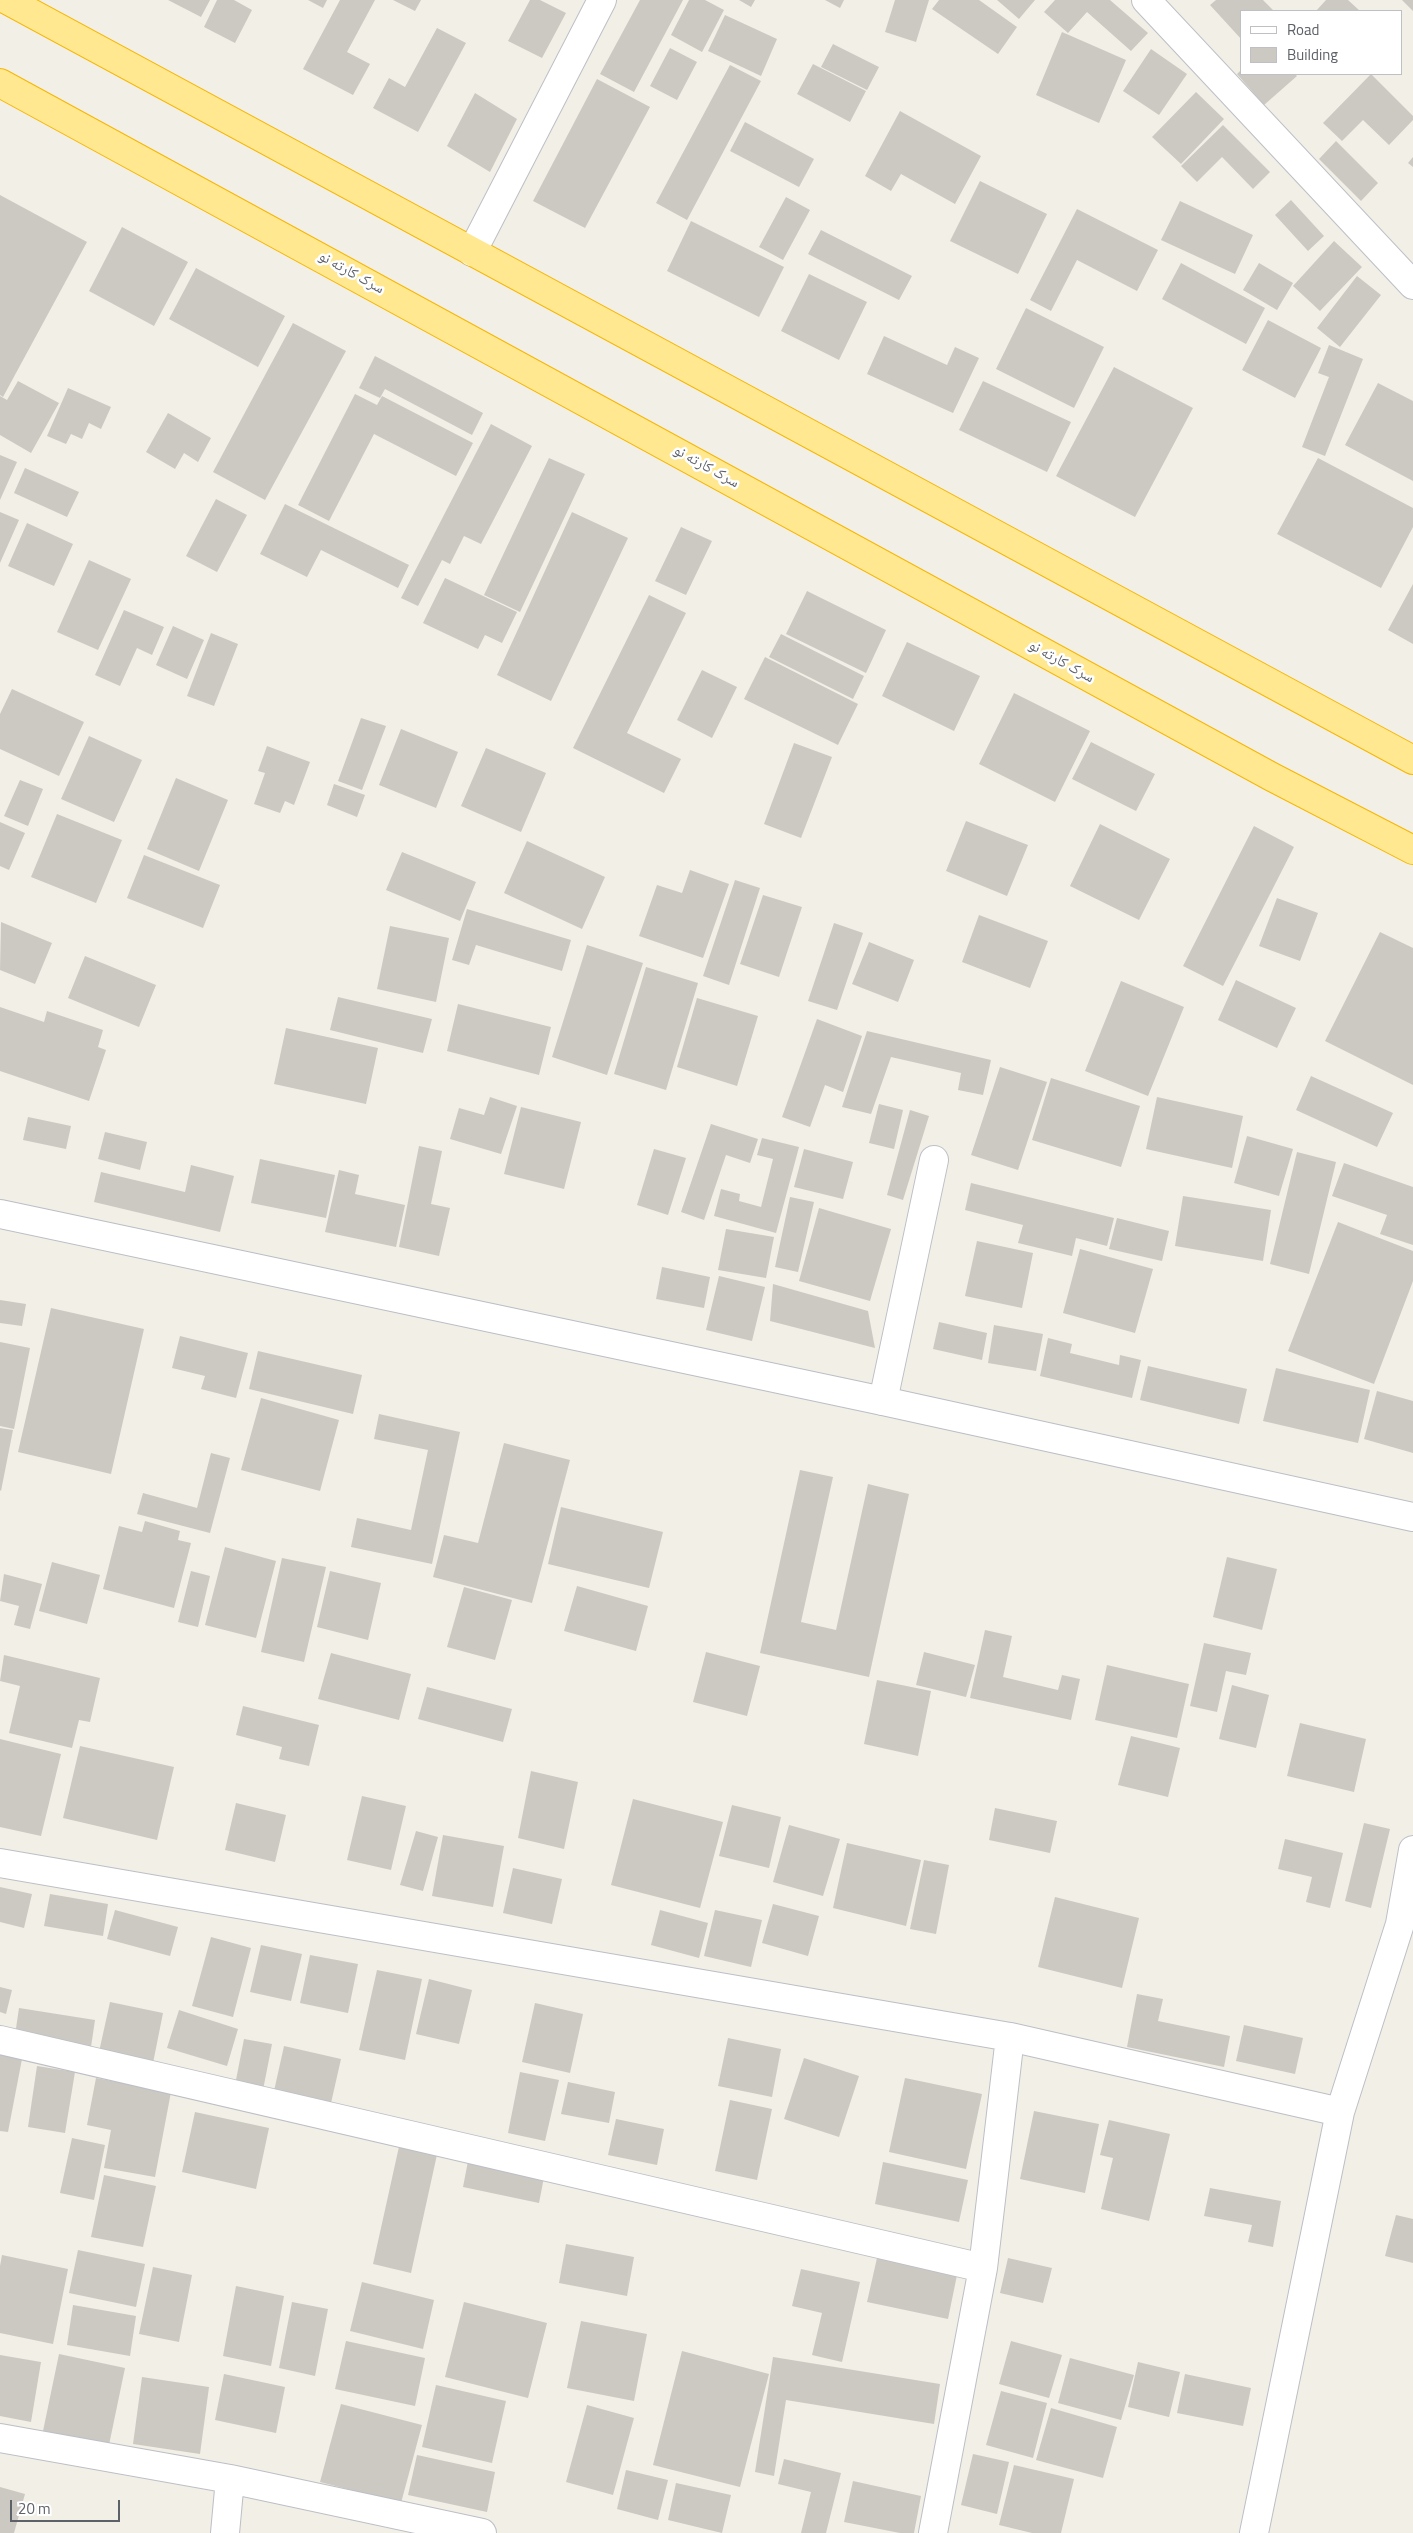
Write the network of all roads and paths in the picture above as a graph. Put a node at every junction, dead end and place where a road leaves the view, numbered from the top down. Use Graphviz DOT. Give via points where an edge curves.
graph roads {
  1 [pos="7,0"];
  2 [pos="602,0"];
  3 [pos="1146,0"];
  4 [pos="0,83"];
  5 [pos="472,252"];
  6 [pos="1413,285"];
  7 [pos="1413,760"];
  8 [pos="1413,850"];
  9 [pos="934,1160"];
  10 [pos="0,1214"];
  11 [pos="883,1401"];
  12 [pos="1413,1517"];
  13 [pos="1413,1850"];
  14 [pos="0,1863"];
  15 [pos="1010,2036"];
  16 [pos="0,2040"];
  17 [pos="1340,2112"];
  18 [pos="983,2268"];
  19 [pos="0,2438"];
  20 [pos="230,2479"];
  21 [pos="224,2533"];
  22 [pos="482,2533"];
  23 [pos="933,2533"];
  24 [pos="1254,2533"];
  1 -- 5 [label="highway"];
  2 -- 5 [label="street"];
  3 -- 6 [label="street"];
  4 -- 8 [label="highway, سرک کارته نو" via="1272,777"];
  5 -- 7 [label="highway"];
  9 -- 11 [label="street"];
  10 -- 11 [label="street"];
  11 -- 12 [label="street"];
  13 -- 17 [label="street" via="1400,1924"];
  14 -- 15 [label="street"];
  15 -- 17 [label="street"];
  15 -- 18 [label="street"];
  16 -- 18 [label="street"];
  17 -- 24 [label="street"];
  18 -- 23 [label="street"];
  19 -- 20 [label="street"];
  20 -- 21 [label="street"];
  20 -- 22 [label="street"];
}
